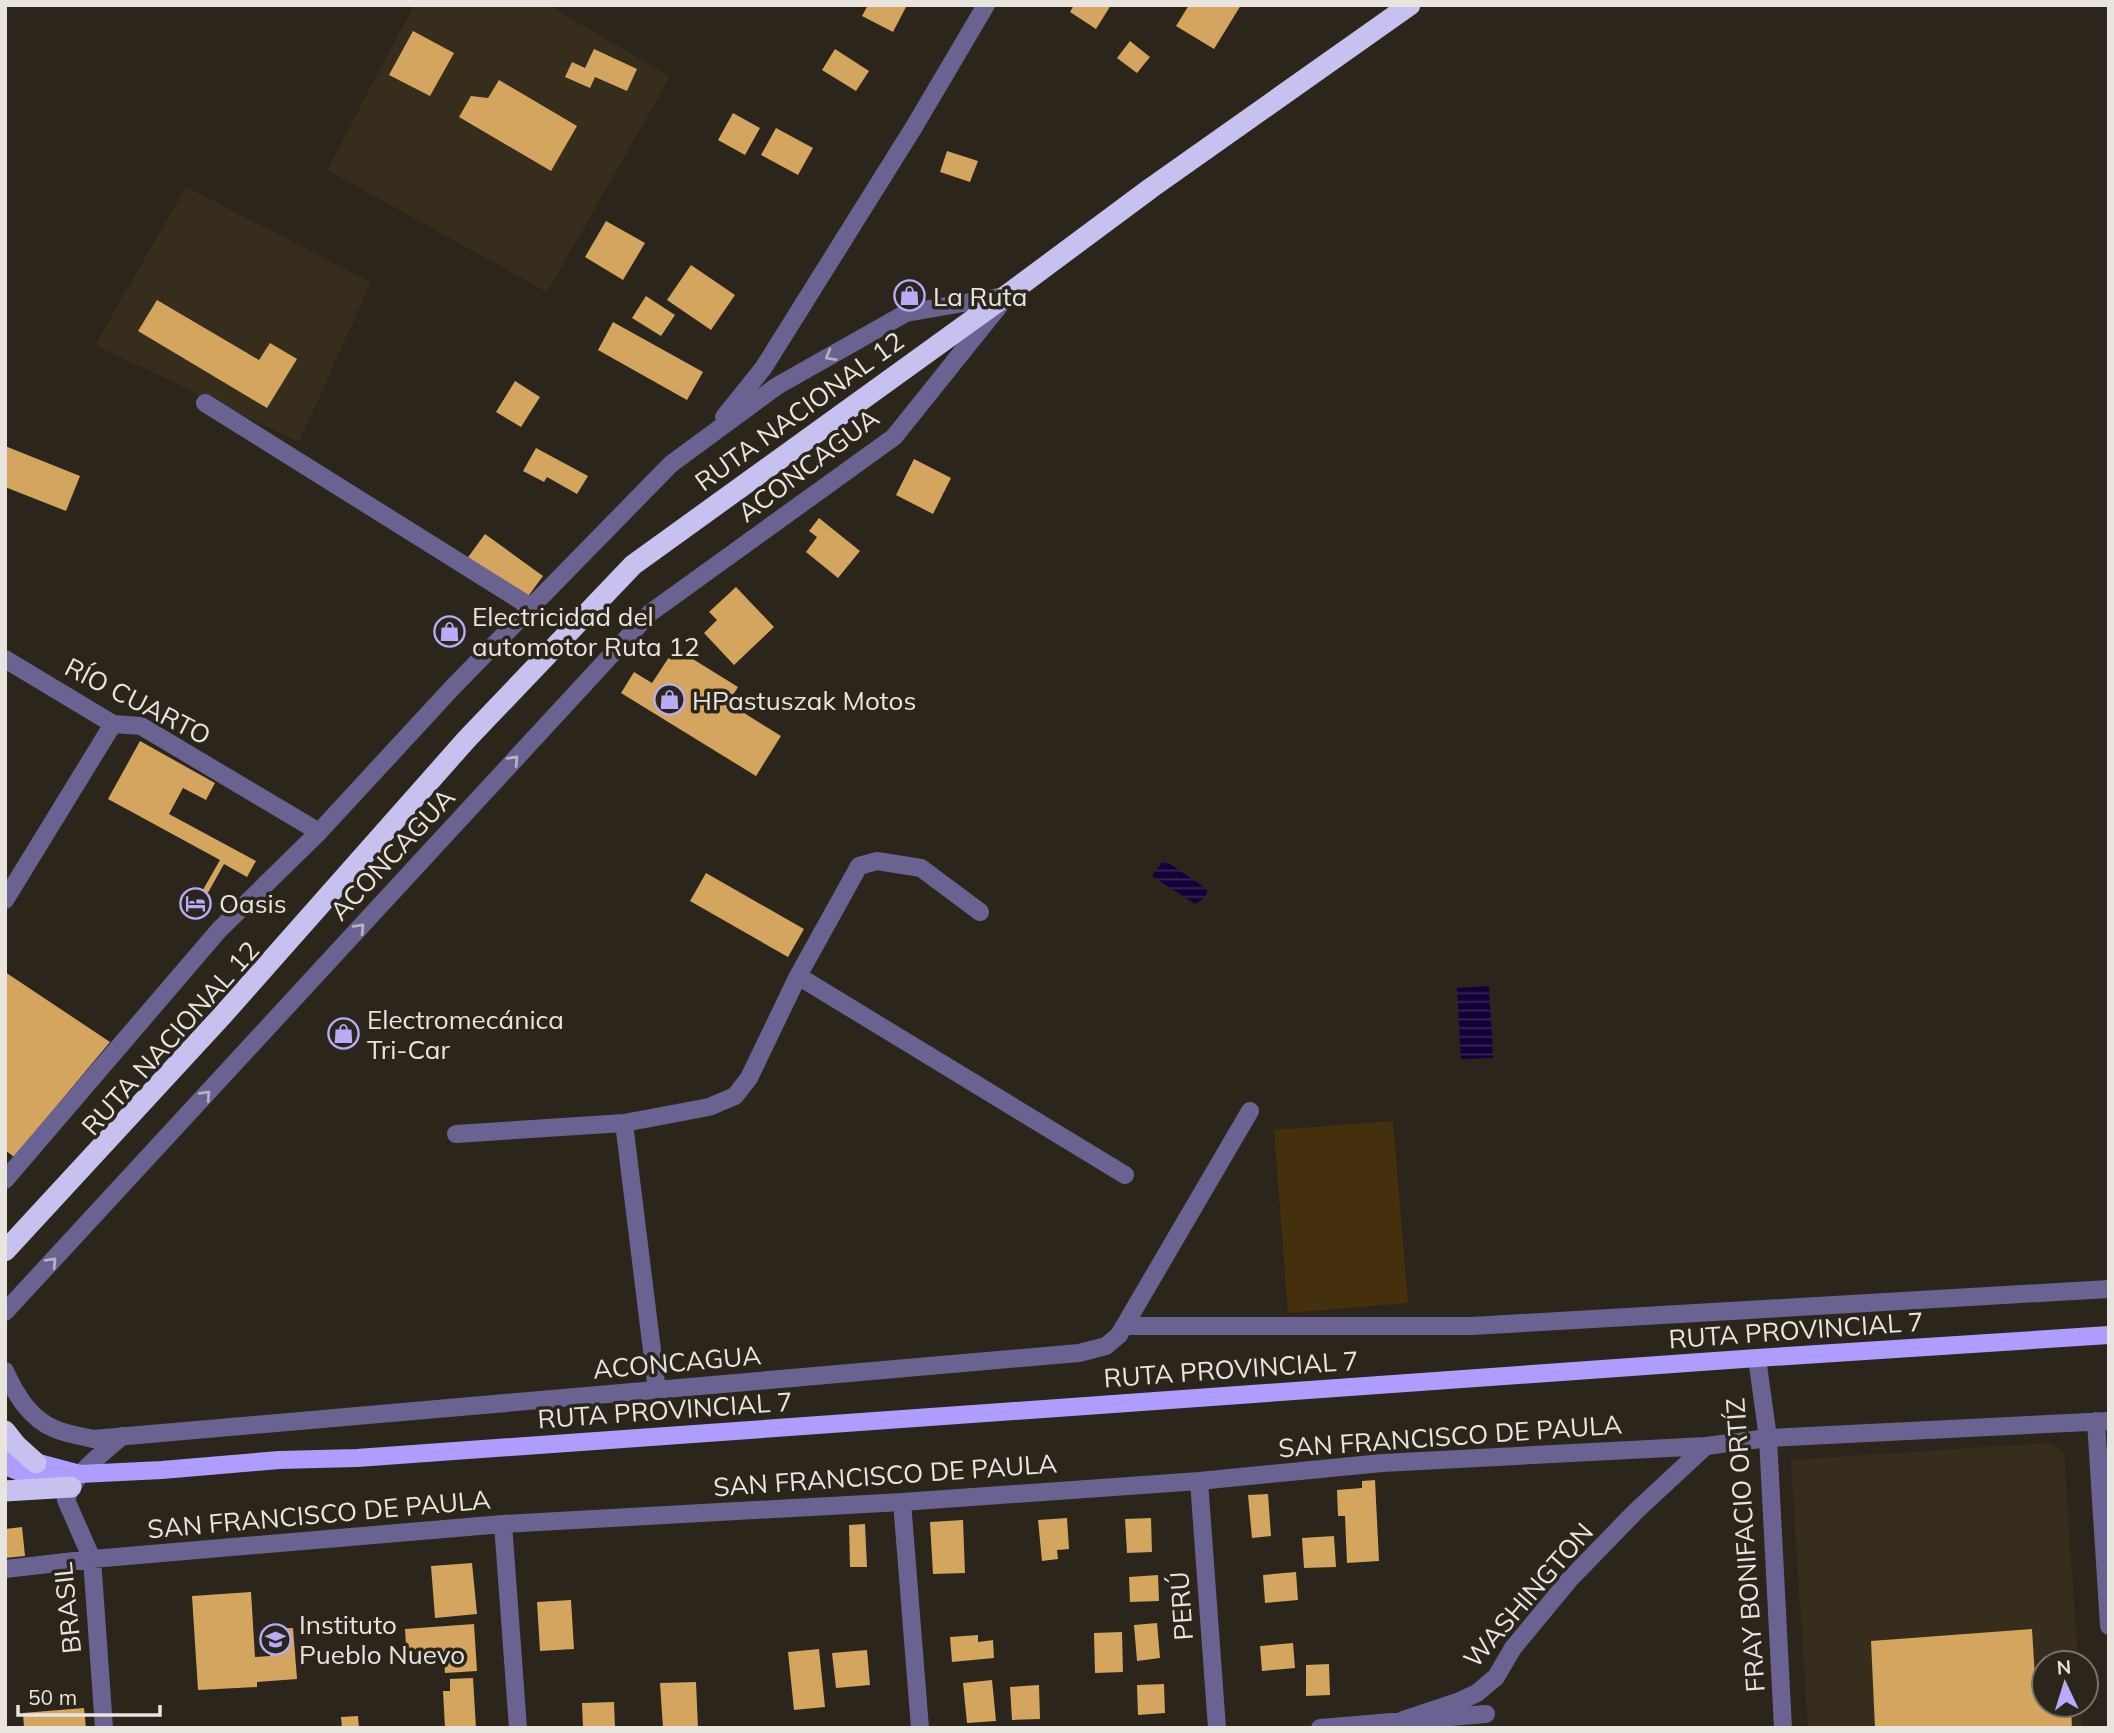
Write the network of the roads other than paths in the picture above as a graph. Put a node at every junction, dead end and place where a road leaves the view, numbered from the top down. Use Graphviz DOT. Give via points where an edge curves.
graph roads {
  1 [pos="986,5"];
  2 [pos="1410,5"];
  3 [pos="1007,295"];
  4 [pos="205,403"];
  5 [pos="711,434"];
  6 [pos="531,607"];
  7 [pos="5,659"];
  8 [pos="113,724"];
  9 [pos="457,752"];
  10 [pos="319,832"];
  11 [pos="5,900"];
  12 [pos="980,912"];
  13 [pos="798,976"];
  14 [pos="1250,1111"];
  15 [pos="624,1123"];
  16 [pos="456,1135"];
  17 [pos="1125,1175"];
  18 [pos="5,1180"];
  19 [pos="5,1251"];
  20 [pos="5,1266"];
  21 [pos="2109,1289"];
  22 [pos="5,1312"];
  23 [pos="1124,1326"];
  24 [pos="2109,1335"];
  25 [pos="1757,1358"];
  26 [pos="5,1371"];
  27 [pos="657,1391"];
  28 [pos="2102,1421"];
  29 [pos="5,1431"];
  30 [pos="122,1437"];
  31 [pos="1768,1438"];
  32 [pos="1706,1446"];
  33 [pos="5,1454"];
  34 [pos="36,1463"];
  35 [pos="5,1466"];
  36 [pos="75,1480"];
  37 [pos="1199,1481"];
  38 [pos="5,1491"];
  39 [pos="902,1502"];
  40 [pos="503,1524"];
  41 [pos="92,1559"];
  42 [pos="5,1569"];
  43 [pos="2109,1626"];
  44 [pos="1496,1677"];
  45 [pos="1403,1720"];
  46 [pos="1487,1721"];
  47 [pos="104,1728"];
  48 [pos="518,1728"];
  49 [pos="920,1728"];
  50 [pos="1217,1728"];
  51 [pos="1320,1728"];
  52 [pos="1783,1728"];
  1 -- 5 [label="street" via="764,367"];
  2 -- 3 [label="highway, RUTA NACIONAL 12"];
  3 -- 5 [label="street, one-way" via="906,313 777,386"];
  3 -- 9 [label="highway, RUTA NACIONAL 12" via="633,565"];
  22 -- 3 [label="street, ACONCAGUA, one-way" via="650,613 894,437"];
  4 -- 6 [label="street"];
  5 -- 6 [label="street" via="671,464"];
  6 -- 10 [label="street"];
  7 -- 8 [label="street, RÍO CUARTO"];
  8 -- 10 [label="street, RÍO CUARTO" via="141,726"];
  8 -- 11 [label="street"];
  9 -- 19 [label="highway, RUTA NACIONAL 12"];
  9 -- 20 [label="highway, RUTA NACIONAL 12" via="444,775"];
  10 -- 18 [label="street" via="219,930"];
  12 -- 13 [label="street" via="921,868 877,861 859,866"];
  13 -- 15 [label="street" via="749,1078 735,1096 709,1107"];
  13 -- 17 [label="street"];
  14 -- 23 [label="street, ACONCAGUA"];
  15 -- 16 [label="street"];
  15 -- 27 [label="street"];
  21 -- 23 [label="street" via="1472,1326"];
  23 -- 27 [label="street, ACONCAGUA" via="1105,1346 1079,1353"];
  24 -- 25 [label="main road, RUTA PROVINCIAL 7"];
  25 -- 31 [label="street, FRAY BONIFACIO ORTÍZ"];
  25 -- 36 [label="main road, RUTA PROVINCIAL 7" via="357,1458 293,1470"];
  26 -- 30 [label="street, ACONCAGUA" via="31,1414 55,1429 93,1439"];
  27 -- 30 [label="street, ACONCAGUA"];
  28 -- 31 [label="street, SAN FRANCISCO DE PAULA"];
  28 -- 43 [label="street"];
  29 -- 34 [label="highway"];
  30 -- 36 [label="street"];
  31 -- 32 [label="street, SAN FRANCISCO DE PAULA"];
  31 -- 52 [label="street, FRAY BONIFACIO ORTÍZ"];
  32 -- 37 [label="street, SAN FRANCISCO DE PAULA" via="1382,1464"];
  32 -- 44 [label="street, WASHINGTON" via="1570,1579 1513,1648"];
  33 -- 34 [label="main road, RUTA PROVINCIAL 7"];
  34 -- 36 [label="main road, RUTA PROVINCIAL 7"];
  35 -- 36 [label="main road, RUTA PROVINCIAL 7" via="27,1475"];
  36 -- 38 [label="highway"];
  36 -- 41 [label="street, BRASIL" via="66,1500"];
  37 -- 39 [label="street, SAN FRANCISCO DE PAULA"];
  37 -- 50 [label="street, PERÚ"];
  39 -- 40 [label="street, SAN FRANCISCO DE PAULA"];
  39 -- 49 [label="street"];
  40 -- 41 [label="street, SAN FRANCISCO DE PAULA"];
  40 -- 48 [label="street"];
  41 -- 42 [label="street, SAN FRANCISCO DE PAULA"];
  41 -- 47 [label="street, BRASIL"];
  44 -- 45 [label="street, WASHINGTON" via="1477,1693"];
  44 -- 46 [label="street"];
  45 -- 46 [label="street"];
  45 -- 51 [label="street"];
}
